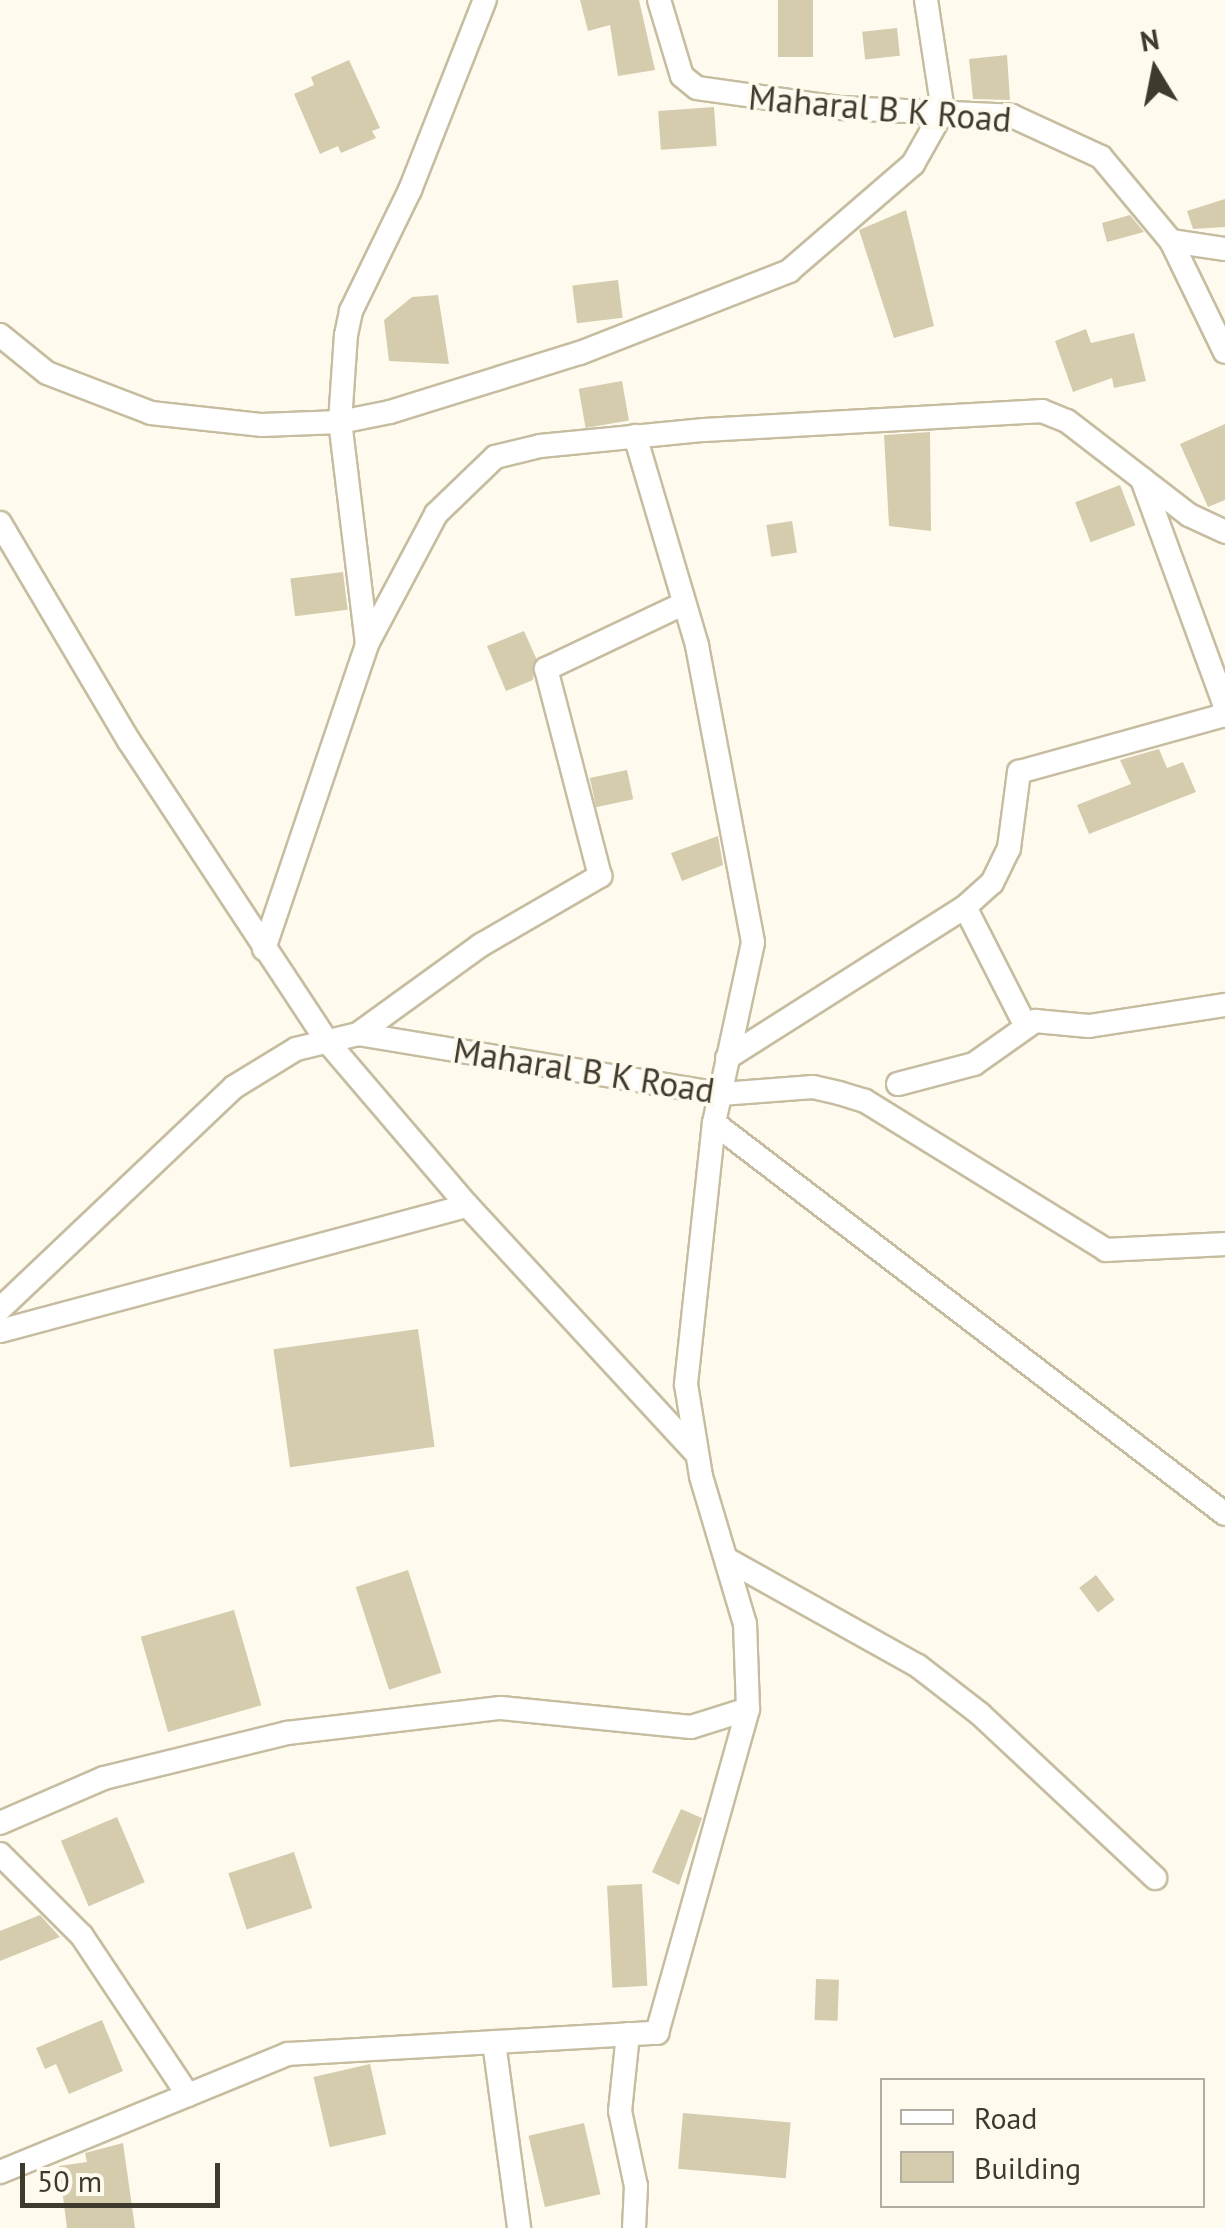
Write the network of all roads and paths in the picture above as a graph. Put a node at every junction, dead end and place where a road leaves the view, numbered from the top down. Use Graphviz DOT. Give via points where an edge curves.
graph roads {
  1 [pos="485,0"];
  2 [pos="658,0"];
  3 [pos="926,0"];
  4 [pos="942,111"];
  5 [pos="1171,242"];
  6 [pos="1225,249"];
  7 [pos="0,335"];
  8 [pos="1225,352"];
  9 [pos="340,422"];
  10 [pos="635,436"];
  11 [pos="1142,478"];
  12 [pos="0,524"];
  13 [pos="1225,532"];
  14 [pos="683,604"];
  15 [pos="367,644"];
  16 [pos="965,907"];
  17 [pos="264,949"];
  18 [pos="1225,1005"];
  19 [pos="1026,1025"];
  20 [pos="358,1034"];
  21 [pos="326,1040"];
  22 [pos="727,1058"];
  23 [pos="898,1084"];
  24 [pos="722,1094"];
  25 [pos="714,1122"];
  26 [pos="468,1206"];
  27 [pos="1225,1244"];
  28 [pos="0,1309"];
  29 [pos="0,1331"];
  30 [pos="696,1452"];
  31 [pos="1225,1514"];
  32 [pos="730,1561"];
  33 [pos="748,1708"];
  34 [pos="0,1822"];
  35 [pos="0,1854"];
  36 [pos="1154,1878"];
  37 [pos="628,2034"];
  38 [pos="494,2042"];
  39 [pos="188,2095"];
  40 [pos="0,2172"];
  41 [pos="518,2228"];
  42 [pos="634,2228"];
  1 -- 9 [label="street" via="410,190 351,311"];
  2 -- 4 [label="street, Maharal B K Road" via="682,76 697,88 840,108"];
  3 -- 4 [label="street"];
  4 -- 5 [label="street, Maharal B K Road" via="1012,116 1101,158"];
  4 -- 9 [label="street" via="914,164 789,271 580,353"];
  5 -- 6 [label="street"];
  5 -- 8 [label="street, Maharal B K Road"];
  7 -- 9 [label="street" via="47,373 151,413 262,424"];
  9 -- 15 [label="street"];
  10 -- 11 [label="street" via="1030,410 1067,420"];
  10 -- 14 [label="street"];
  10 -- 15 [label="street" via="495,457 462,482 436,514"];
  11 -- 13 [label="street"];
  11 -- 16 [label="street" via="1224,712 1020,772 1009,848 992,883"];
  12 -- 17 [label="street"];
  14 -- 20 [label="street" via="546,669 600,876 480,945"];
  14 -- 22 [label="street" via="749,894 748,980"];
  15 -- 17 [label="street"];
  16 -- 19 [label="street"];
  16 -- 22 [label="street"];
  17 -- 21 [label="street"];
  18 -- 19 [label="street" via="1089,1026 1046,1019"];
  19 -- 23 [label="street" via="974,1064"];
  20 -- 21 [label="street, Maharal B K Road"];
  20 -- 24 [label="street, Maharal B K Road"];
  21 -- 26 [label="street"];
  21 -- 28 [label="street, Maharal B K Road" via="234,1087"];
  22 -- 24 [label="street"];
  24 -- 25 [label="street"];
  24 -- 27 [label="street, Maharal B K Road" via="813,1087 865,1102 1106,1250"];
  25 -- 30 [label="street" via="686,1384"];
  25 -- 31 [label="street"];
  26 -- 29 [label="street"];
  26 -- 30 [label="street"];
  30 -- 32 [label="street"];
  32 -- 33 [label="street" via="751,1674"];
  32 -- 36 [label="street" via="918,1666 980,1714"];
  33 -- 34 [label="street" via="691,1727 502,1708 287,1734 104,1778"];
  33 -- 37 [label="street" via="657,2033"];
  35 -- 39 [label="street" via="82,1936"];
  37 -- 38 [label="street"];
  37 -- 42 [label="street" via="620,2111 636,2186"];
  38 -- 39 [label="street" via="288,2054"];
  38 -- 41 [label="street"];
  39 -- 40 [label="street"];
}
